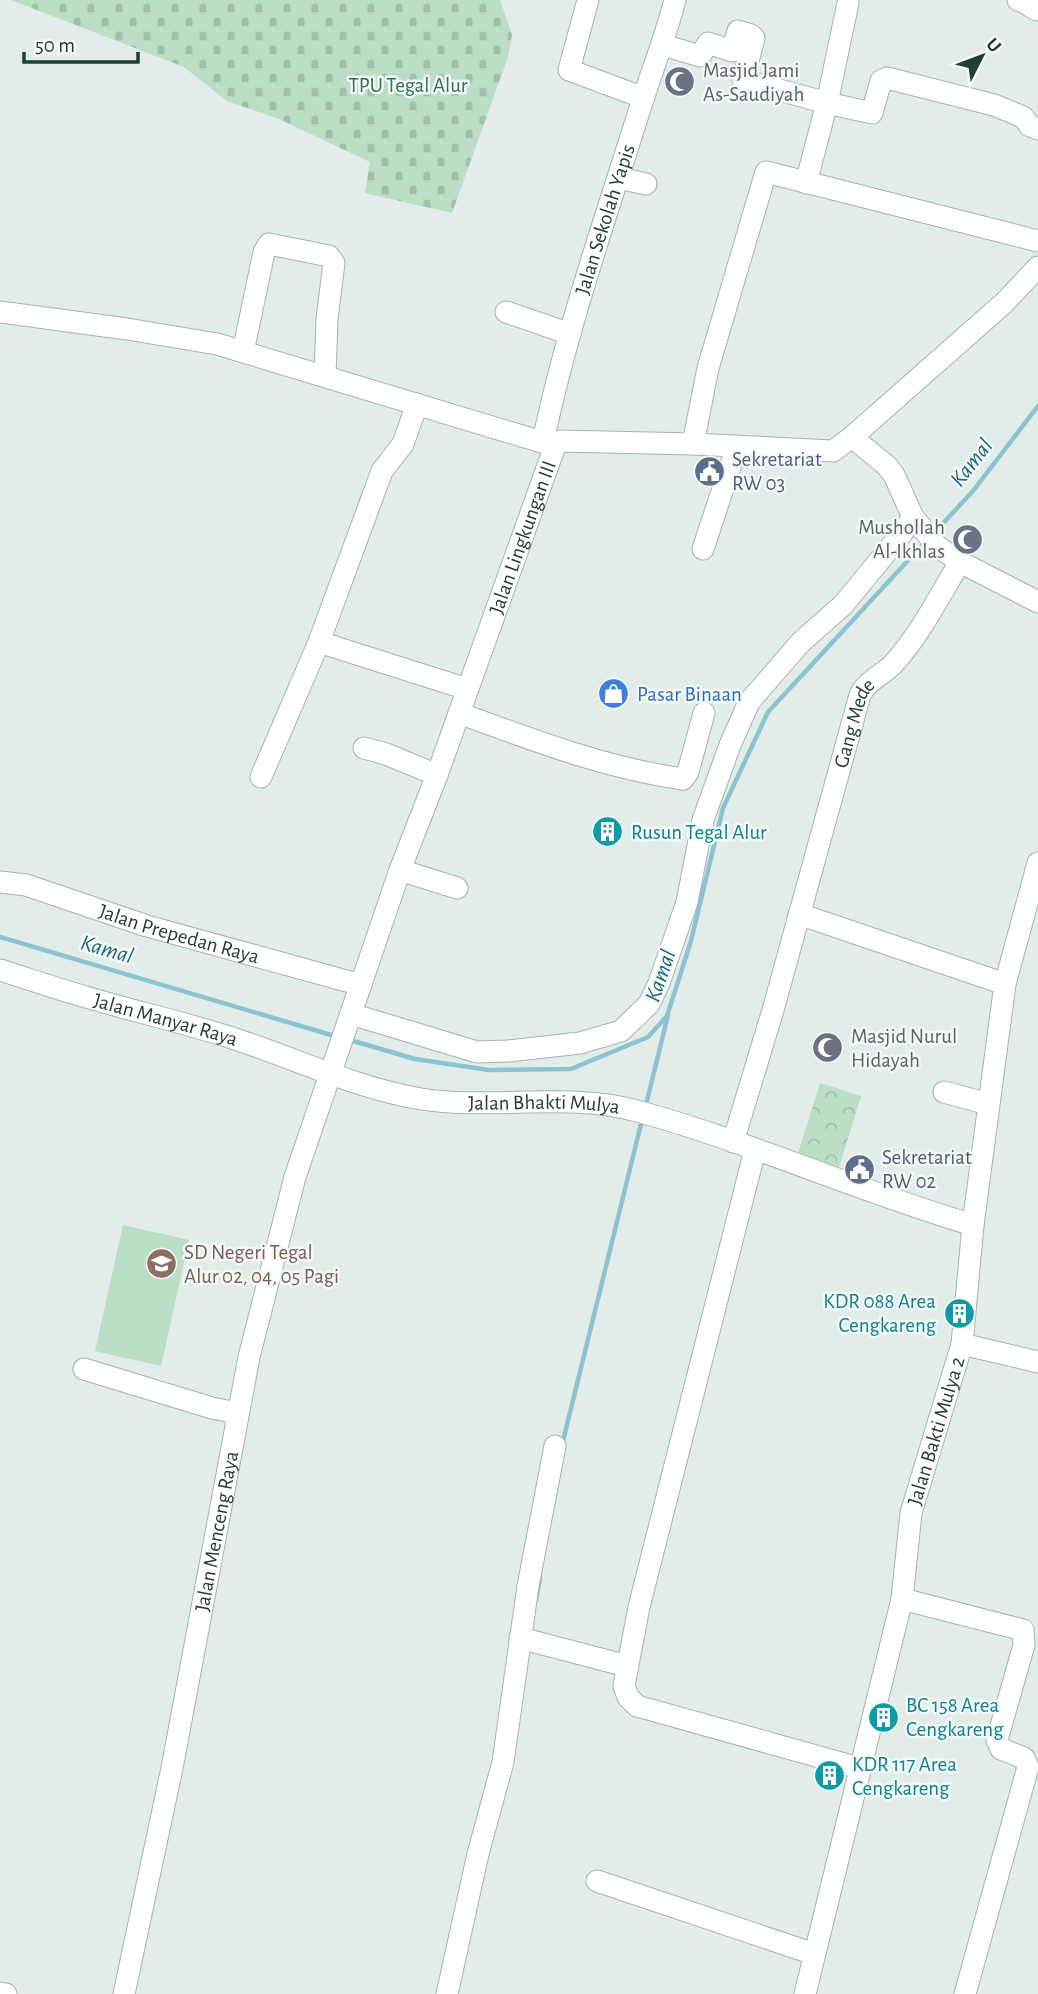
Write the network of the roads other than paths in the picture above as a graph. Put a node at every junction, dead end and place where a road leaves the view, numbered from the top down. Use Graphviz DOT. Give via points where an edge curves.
graph roads {
  1 [pos="587,0"];
  2 [pos="675,0"];
  3 [pos="1018,0"];
  4 [pos="848,3"];
  5 [pos="1038,10"];
  6 [pos="663,45"];
  7 [pos="644,98"];
  8 [pos="827,103"];
  9 [pos="1038,129"];
  10 [pos="619,178"];
  11 [pos="806,183"];
  12 [pos="646,184"];
  13 [pos="1038,241"];
  14 [pos="1038,267"];
  15 [pos="0,312"];
  16 [pos="506,312"];
  17 [pos="570,334"];
  18 [pos="243,352"];
  19 [pos="326,376"];
  20 [pos="417,404"];
  21 [pos="852,438"];
  22 [pos="549,444"];
  23 [pos="693,444"];
  24 [pos="737,446"];
  25 [pos="915,520"];
  26 [pos="703,550"];
  27 [pos="960,562"];
  28 [pos="1038,602"];
  29 [pos="319,642"];
  30 [pos="467,690"];
  31 [pos="459,713"];
  32 [pos="704,713"];
  33 [pos="364,748"];
  34 [pos="437,775"];
  35 [pos="261,777"];
  36 [pos="1038,863"];
  37 [pos="400,870"];
  38 [pos="0,882"];
  39 [pos="457,888"];
  40 [pos="799,914"];
  41 [pos="0,970"];
  42 [pos="1005,984"];
  43 [pos="361,985"];
  44 [pos="350,1018"];
  45 [pos="334,1063"];
  46 [pos="944,1092"];
  47 [pos="988,1104"];
  48 [pos="733,1142"];
  49 [pos="755,1150"];
  50 [pos="973,1225"];
  51 [pos="962,1344"];
  52 [pos="1038,1362"];
  53 [pos="84,1369"];
  54 [pos="237,1413"];
  55 [pos="555,1446"];
  56 [pos="902,1599"];
  57 [pos="527,1640"];
  58 [pos="627,1667"];
  59 [pos="859,1768"];
  60 [pos="597,1881"];
  61 [pos="814,1954"];
  62 [pos="0,1993"];
  63 [pos="6,1994"];
  64 [pos="124,1994"];
  65 [pos="447,1994"];
  66 [pos="805,1994"];
  67 [pos="965,1994"];
  1 -- 7 [label="street" via="569,70"];
  2 -- 6 [label="street, Jalan Sekolah Yapis"];
  3 -- 5 [label="street"];
  4 -- 8 [label="street"];
  6 -- 7 [label="street, Jalan Sekolah Yapis"];
  6 -- 8 [label="street" via="700,56 708,43 732,51 738,31 751,35 743,80"];
  7 -- 10 [label="street, Jalan Sekolah Yapis"];
  8 -- 9 [label="street" via="872,113 881,81 887,78 994,105"];
  8 -- 11 [label="street"];
  10 -- 12 [label="street"];
  10 -- 17 [label="street, Jalan Sekolah Yapis"];
  11 -- 13 [label="street"];
  11 -- 23 [label="street" via="768,172 763,176 708,368"];
  14 -- 21 [label="street, Jalan Lingkungan III"];
  15 -- 18 [label="street" via="127,329"];
  16 -- 17 [label="street"];
  17 -- 22 [label="street, Jalan Sekolah Yapis" via="553,393"];
  18 -- 19 [label="street"];
  18 -- 19 [label="street" via="269,244 329,256 334,263"];
  19 -- 20 [label="street"];
  20 -- 22 [label="street"];
  20 -- 29 [label="street" via="402,444 382,471"];
  21 -- 24 [label="street, Jalan Lingkungan III" via="833,451"];
  21 -- 25 [label="street" via="894,475"];
  22 -- 23 [label="street, Jalan Lingkungan III"];
  22 -- 30 [label="street, Jalan Lingkungan III"];
  23 -- 24 [label="street, Jalan Lingkungan III"];
  24 -- 26 [label="street"];
  25 -- 27 [label="street" via="937,546"];
  25 -- 44 [label="street" via="843,605 801,642 748,702 703,820 687,902 662,976 655,995 633,1021 621,1031 580,1043 477,1052"];
  27 -- 28 [label="street"];
  27 -- 40 [label="street, Gang Mede" via="906,648 860,695"];
  29 -- 30 [label="street"];
  29 -- 35 [label="street"];
  30 -- 31 [label="street, Jalan Lingkungan III"];
  31 -- 32 [label="street" via="552,747 672,777 688,772"];
  31 -- 34 [label="street, Jalan Lingkungan III"];
  33 -- 34 [label="street"];
  34 -- 37 [label="street, Jalan Lingkungan III"];
  36 -- 42 [label="street, Jalan Bakti Mulya 2"];
  37 -- 39 [label="street"];
  37 -- 43 [label="street, Jalan Lingkungan III"];
  38 -- 43 [label="street, Jalan Prepedan Raya" via="26,885 147,926"];
  40 -- 42 [label="street"];
  40 -- 48 [label="street, Gang Mede"];
  41 -- 45 [label="street, Jalan Manyar Raya"];
  42 -- 47 [label="street, Jalan Bakti Mulya 2"];
  43 -- 44 [label="street, Jalan Lingkungan III"];
  44 -- 45 [label="street, Jalan Lingkungan III"];
  45 -- 48 [label="street, Jalan Bhakti Mulya" via="381,1090 420,1099 587,1103 635,1110"];
  45 -- 54 [label="street, Jalan Menceng Raya" via="295,1177"];
  46 -- 47 [label="street"];
  47 -- 50 [label="street, Jalan Bakti Mulya 2"];
  48 -- 49 [label="street, Jalan Bhakti Mulya"];
  49 -- 50 [label="street, Jalan Bhakti Mulya"];
  49 -- 58 [label="street"];
  50 -- 51 [label="street, Jalan Bakti Mulya 2"];
  51 -- 52 [label="street"];
  51 -- 56 [label="street, Jalan Bakti Mulya 2" via="911,1513"];
  53 -- 54 [label="street"];
  54 -- 64 [label="street, Jalan Menceng Raya" via="172,1768"];
  55 -- 57 [label="street" via="528,1586"];
  56 -- 59 [label="street, Jalan Bakti Mulya 2"];
  56 -- 67 [label="street" via="1023,1630 1024,1645 997,1740 1002,1749 1024,1758 1028,1768"];
  57 -- 58 [label="street"];
  57 -- 65 [label="street"];
  58 -- 59 [label="street" via="625,1691 637,1706"];
  59 -- 61 [label="street, Jalan Bakti Mulya 2"];
  60 -- 61 [label="street"];
  61 -- 66 [label="street, Jalan Bakti Mulya 2"];
  62 -- 63 [label="street"];
}
